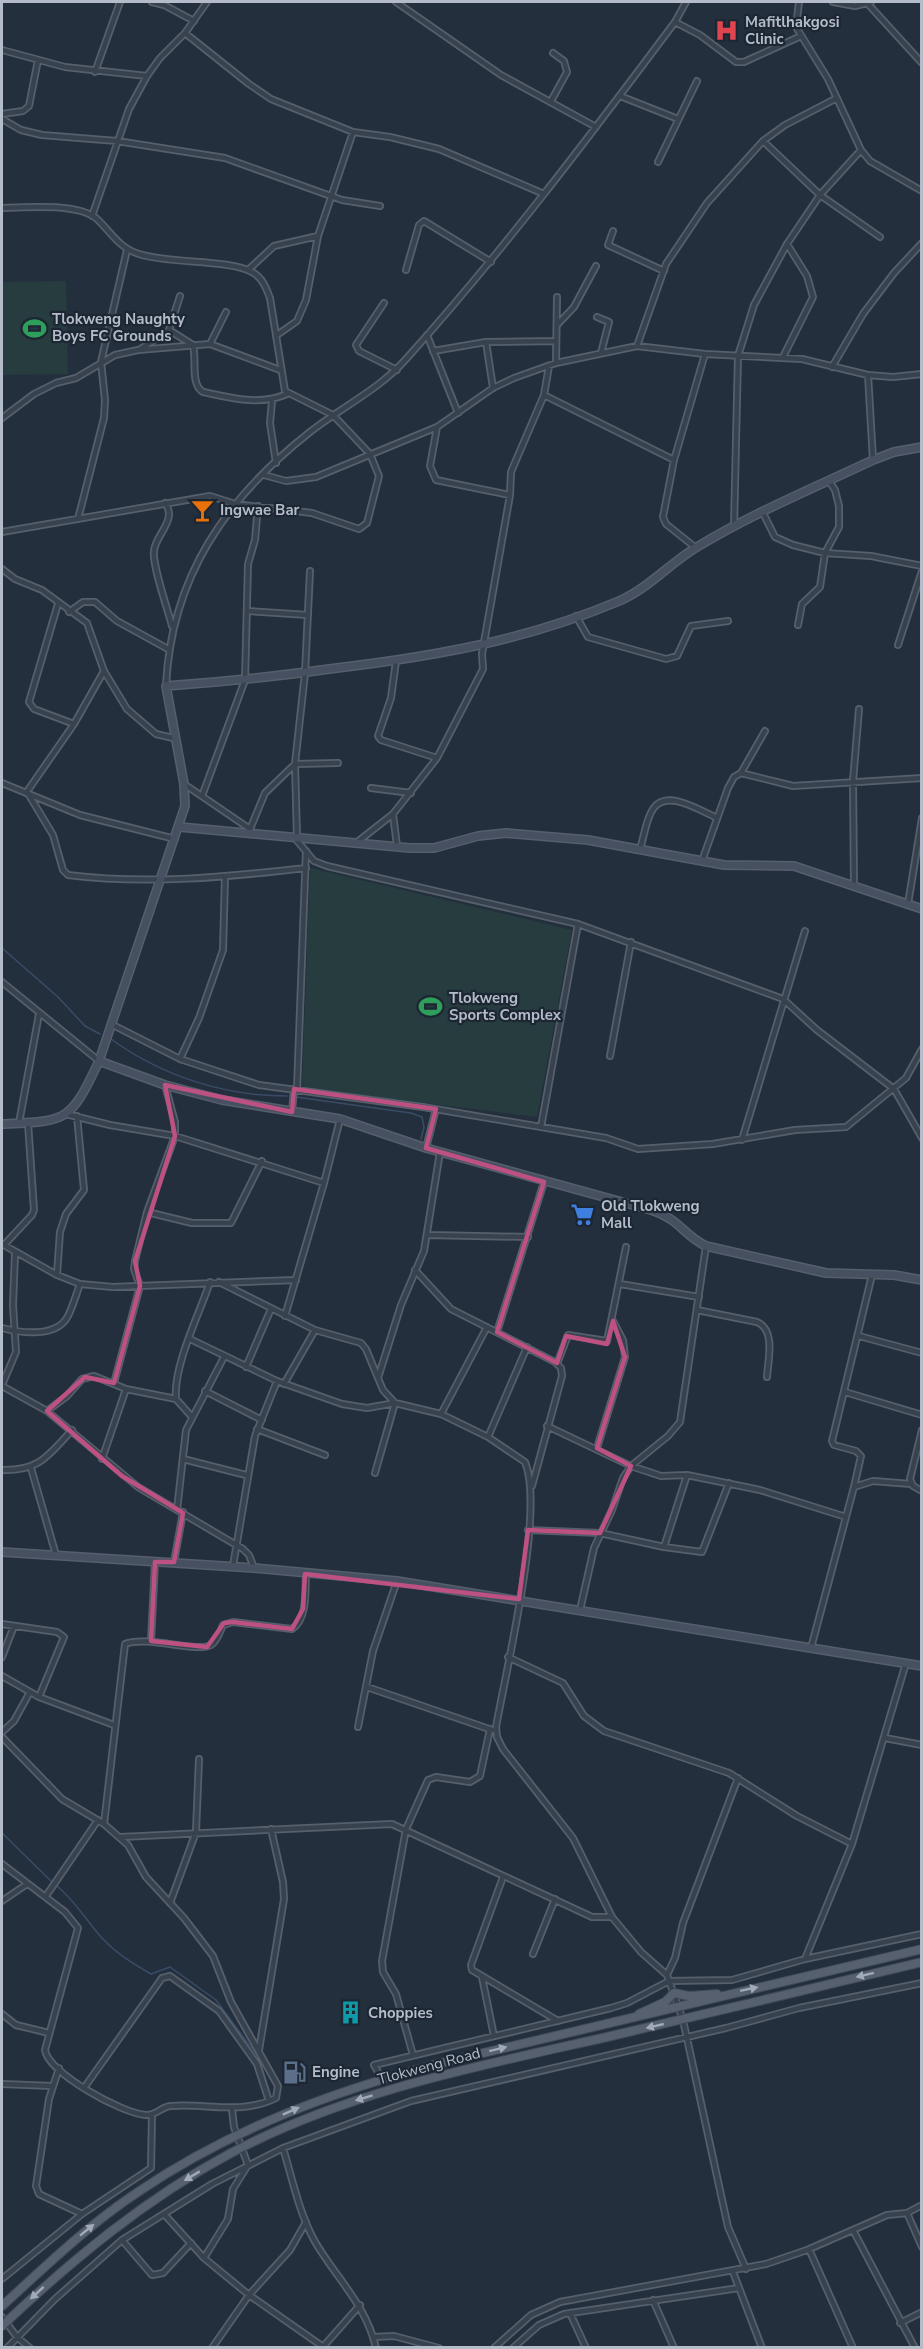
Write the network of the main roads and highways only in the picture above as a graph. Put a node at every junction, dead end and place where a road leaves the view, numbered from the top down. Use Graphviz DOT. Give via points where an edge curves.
graph roads {
  1 [pos="921,1948"];
  2 [pos="921,1962"];
  3 [pos="729,1994"];
  4 [pos="633,2018"];
  5 [pos="27,2281"];
  6 [pos="2,2298"];
  7 [pos="2,2306"];
  8 [pos="3,2321"];
  3 -- 1 [label="main road, Tlokweng Road, one-way"];
  2 -- 8 [label="main road, Tlokweng Road, one-way" via="404,2086 352,2102 243,2147 150,2202 104,2235"];
  3 -- 4 [label="main road, Tlokweng Road"];
  3 -- 4 [label="main road" via="674,1994"];
  5 -- 4 [label="main road, Tlokweng Road, one-way" via="137,2192 193,2157 298,2107 382,2079"];
  5 -- 6 [label="main road"];
  5 -- 7 [label="main road, Tlokweng Road"];
}
